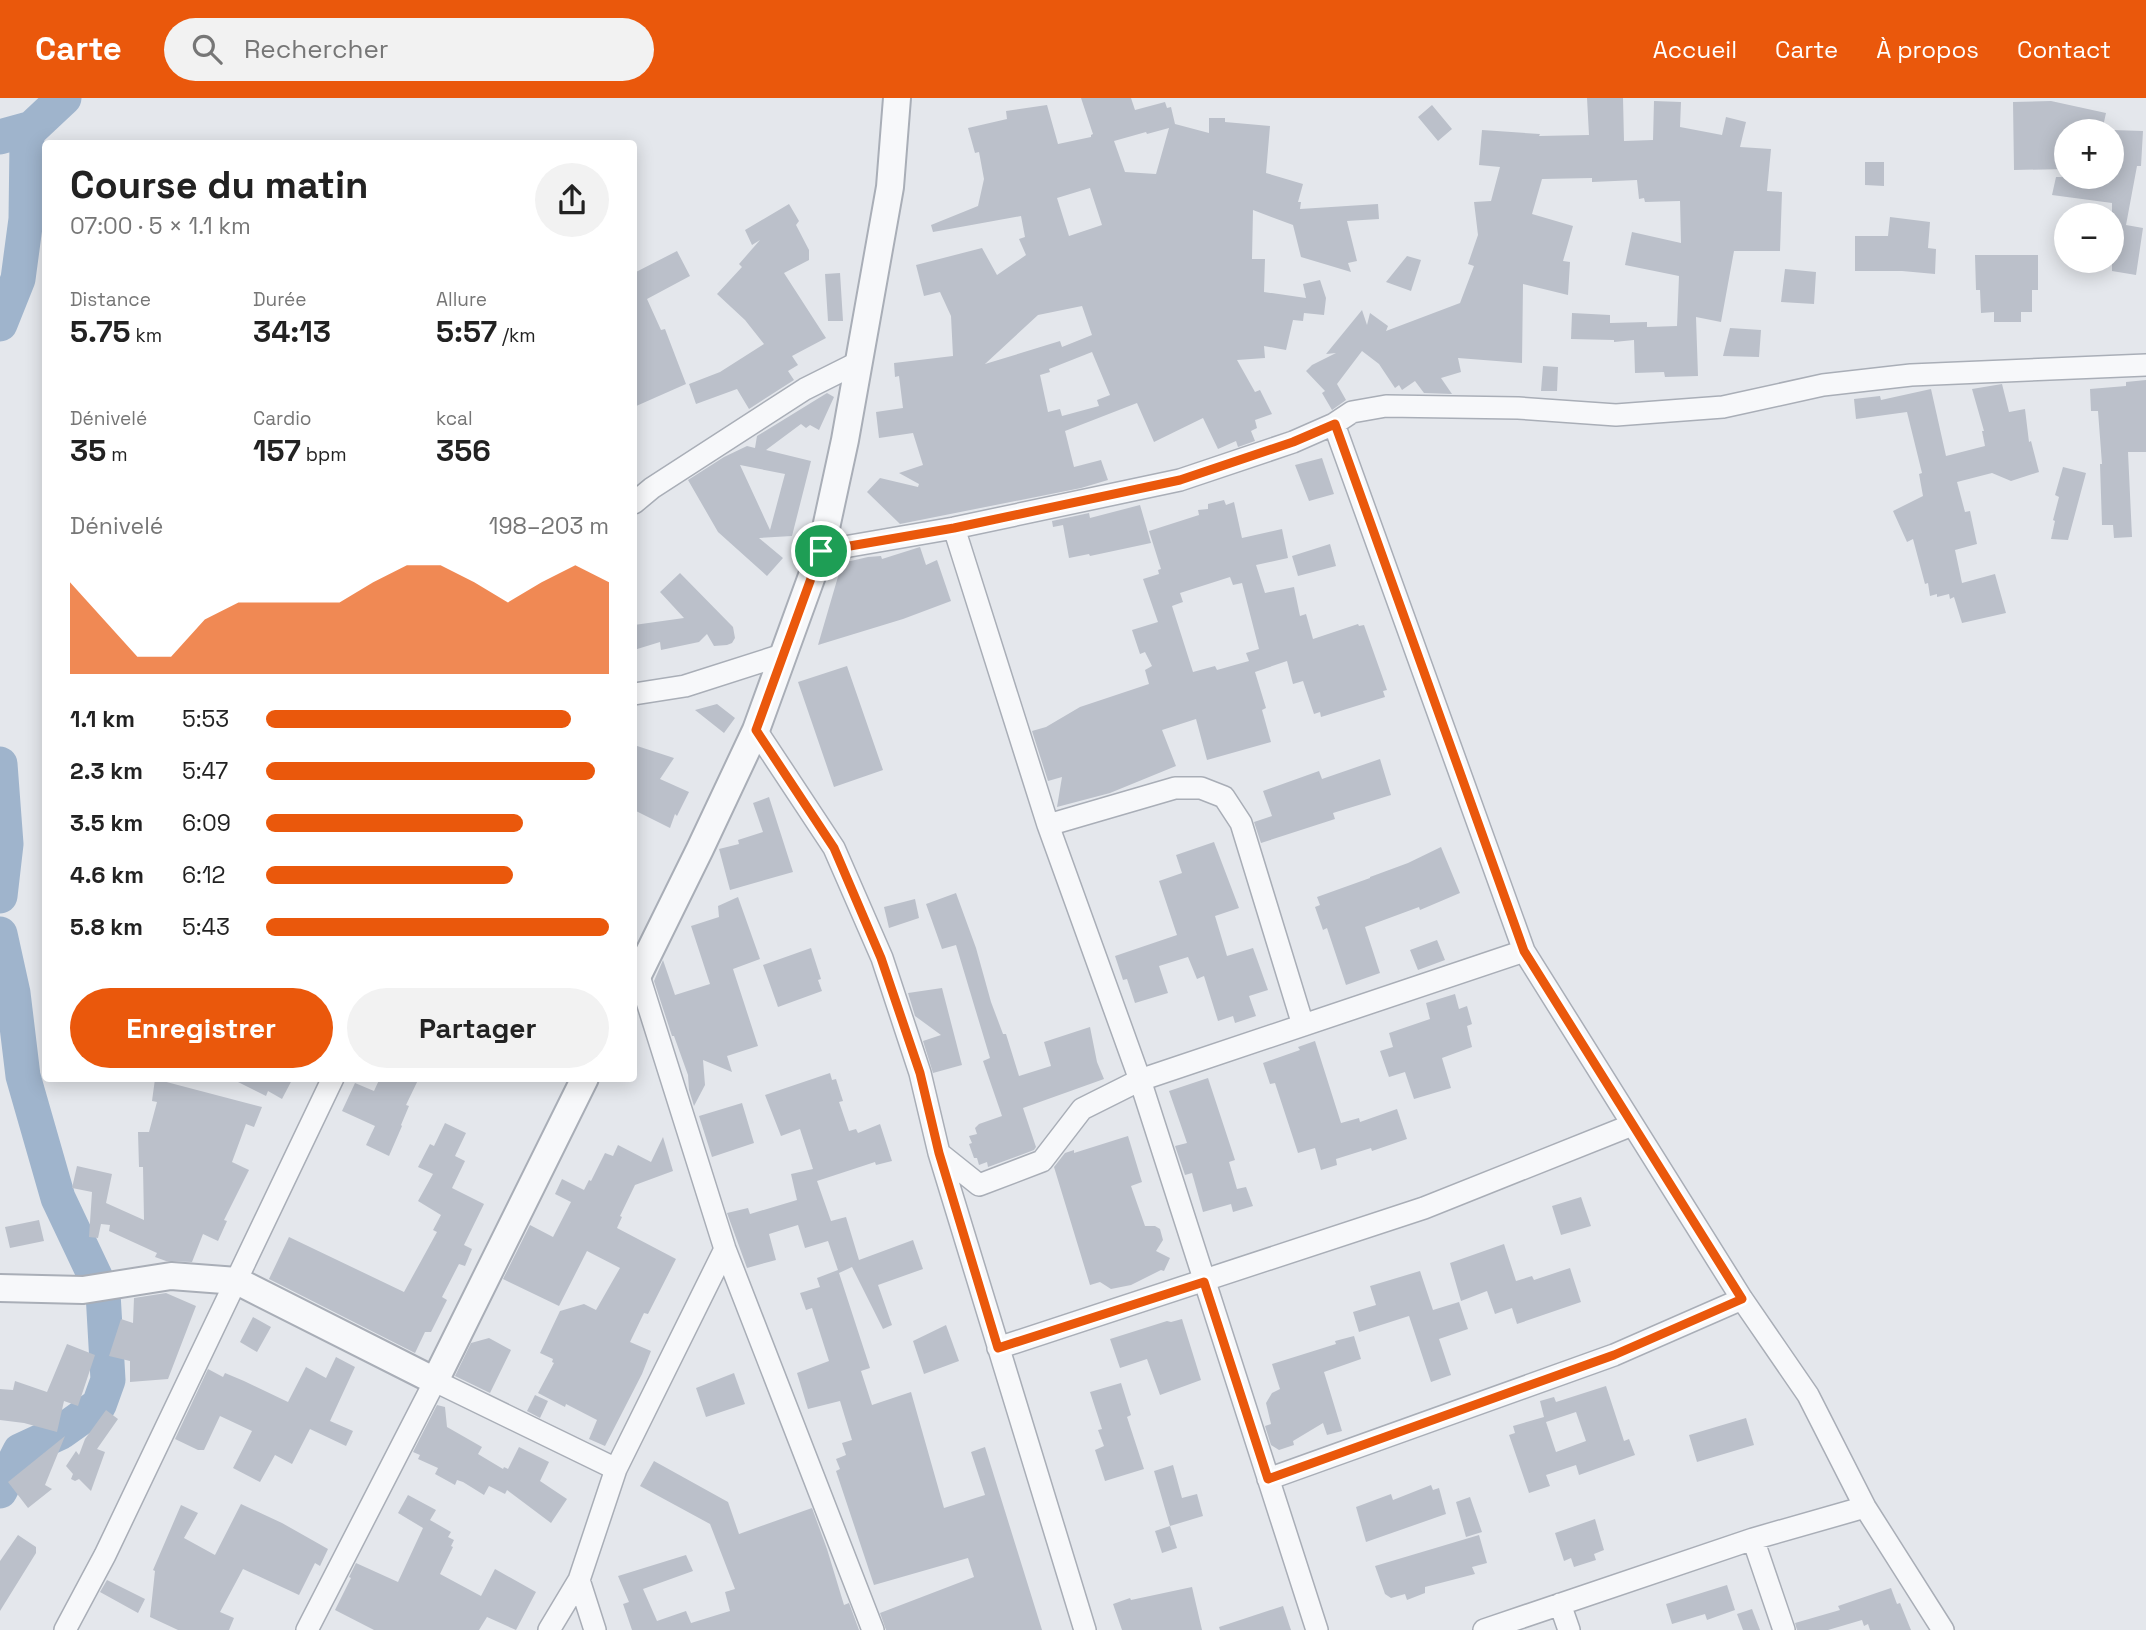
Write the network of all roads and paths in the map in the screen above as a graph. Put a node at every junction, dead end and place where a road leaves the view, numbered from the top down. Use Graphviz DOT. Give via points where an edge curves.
graph roads {
  1 [pos="897,98"];
  2 [pos="859,362"];
  3 [pos="2146,365"];
  4 [pos="1335,424"];
  5 [pos="637,500"];
  6 [pos="954,528"];
  7 [pos="821,551"];
  8 [pos="782,655"];
  9 [pos="637,694"];
  10 [pos="756,730"];
  11 [pos="1048,825"];
  12 [pos="1524,951"];
  13 [pos="637,976"];
  14 [pos="637,981"];
  15 [pos="1303,1025"];
  16 [pos="1140,1080"];
  17 [pos="331,1082"];
  18 [pos="583,1082"];
  19 [pos="1632,1125"];
  20 [pos="939,1153"];
  21 [pos="725,1249"];
  22 [pos="237,1281"];
  23 [pos="1204,1282"];
  24 [pos="0,1288"];
  25 [pos="1742,1299"];
  26 [pos="998,1348"];
  27 [pos="435,1381"];
  28 [pos="616,1469"];
  29 [pos="1268,1479"];
  30 [pos="1865,1507"];
  31 [pos="1752,1539"];
  32 [pos="579,1580"];
  33 [pos="1560,1604"];
  34 [pos="65,1630"];
  35 [pos="307,1630"];
  36 [pos="549,1630"];
  37 [pos="595,1630"];
  38 [pos="873,1630"];
  39 [pos="1085,1630"];
  40 [pos="1317,1630"];
  41 [pos="1485,1630"];
  42 [pos="1569,1630"];
  43 [pos="1784,1630"];
  44 [pos="1943,1630"];
  1 -- 2 [label="street" via="890,187"];
  2 -- 5 [label="street" via="805,389"];
  2 -- 7 [label="street"];
  3 -- 4 [label="street" via="1911,375 1823,385 1723,407 1616,415 1518,408 1386,407 1352,412"];
  4 -- 6 [label="street" via="1180,480"];
  4 -- 12 [label="street"];
  6 -- 7 [label="street"];
  6 -- 11 [label="street"];
  7 -- 8 [label="street"];
  8 -- 9 [label="street" via="685,686"];
  8 -- 10 [label="street"];
  10 -- 13 [label="street"];
  10 -- 20 [label="street" via="834,848 876,946 920,1073"];
  11 -- 15 [label="street" via="1175,788 1201,788 1224,797 1241,823"];
  11 -- 16 [label="street"];
  12 -- 15 [label="street"];
  12 -- 19 [label="street"];
  14 -- 21 [label="street"];
  15 -- 16 [label="street"];
  16 -- 20 [label="street" via="1082,1109 1042,1161 979,1185"];
  16 -- 23 [label="street"];
  17 -- 22 [label="street"];
  18 -- 27 [label="street"];
  19 -- 23 [label="street" via="1424,1208"];
  19 -- 25 [label="street"];
  20 -- 26 [label="street"];
  21 -- 28 [label="street"];
  21 -- 38 [label="street"];
  22 -- 24 [label="street" via="170,1276 83,1290"];
  22 -- 27 [label="street"];
  22 -- 34 [label="street"];
  23 -- 26 [label="street"];
  23 -- 29 [label="street"];
  25 -- 29 [label="street" via="1614,1355"];
  25 -- 30 [label="street" via="1808,1395"];
  26 -- 39 [label="street"];
  27 -- 28 [label="street"];
  27 -- 35 [label="street"];
  28 -- 32 [label="street"];
  29 -- 40 [label="street"];
  30 -- 31 [label="street"];
  30 -- 44 [label="street"];
  31 -- 33 [label="street"];
  31 -- 43 [label="street"];
  32 -- 36 [label="street"];
  32 -- 37 [label="street"];
  33 -- 41 [label="street"];
  33 -- 42 [label="street"];
}
